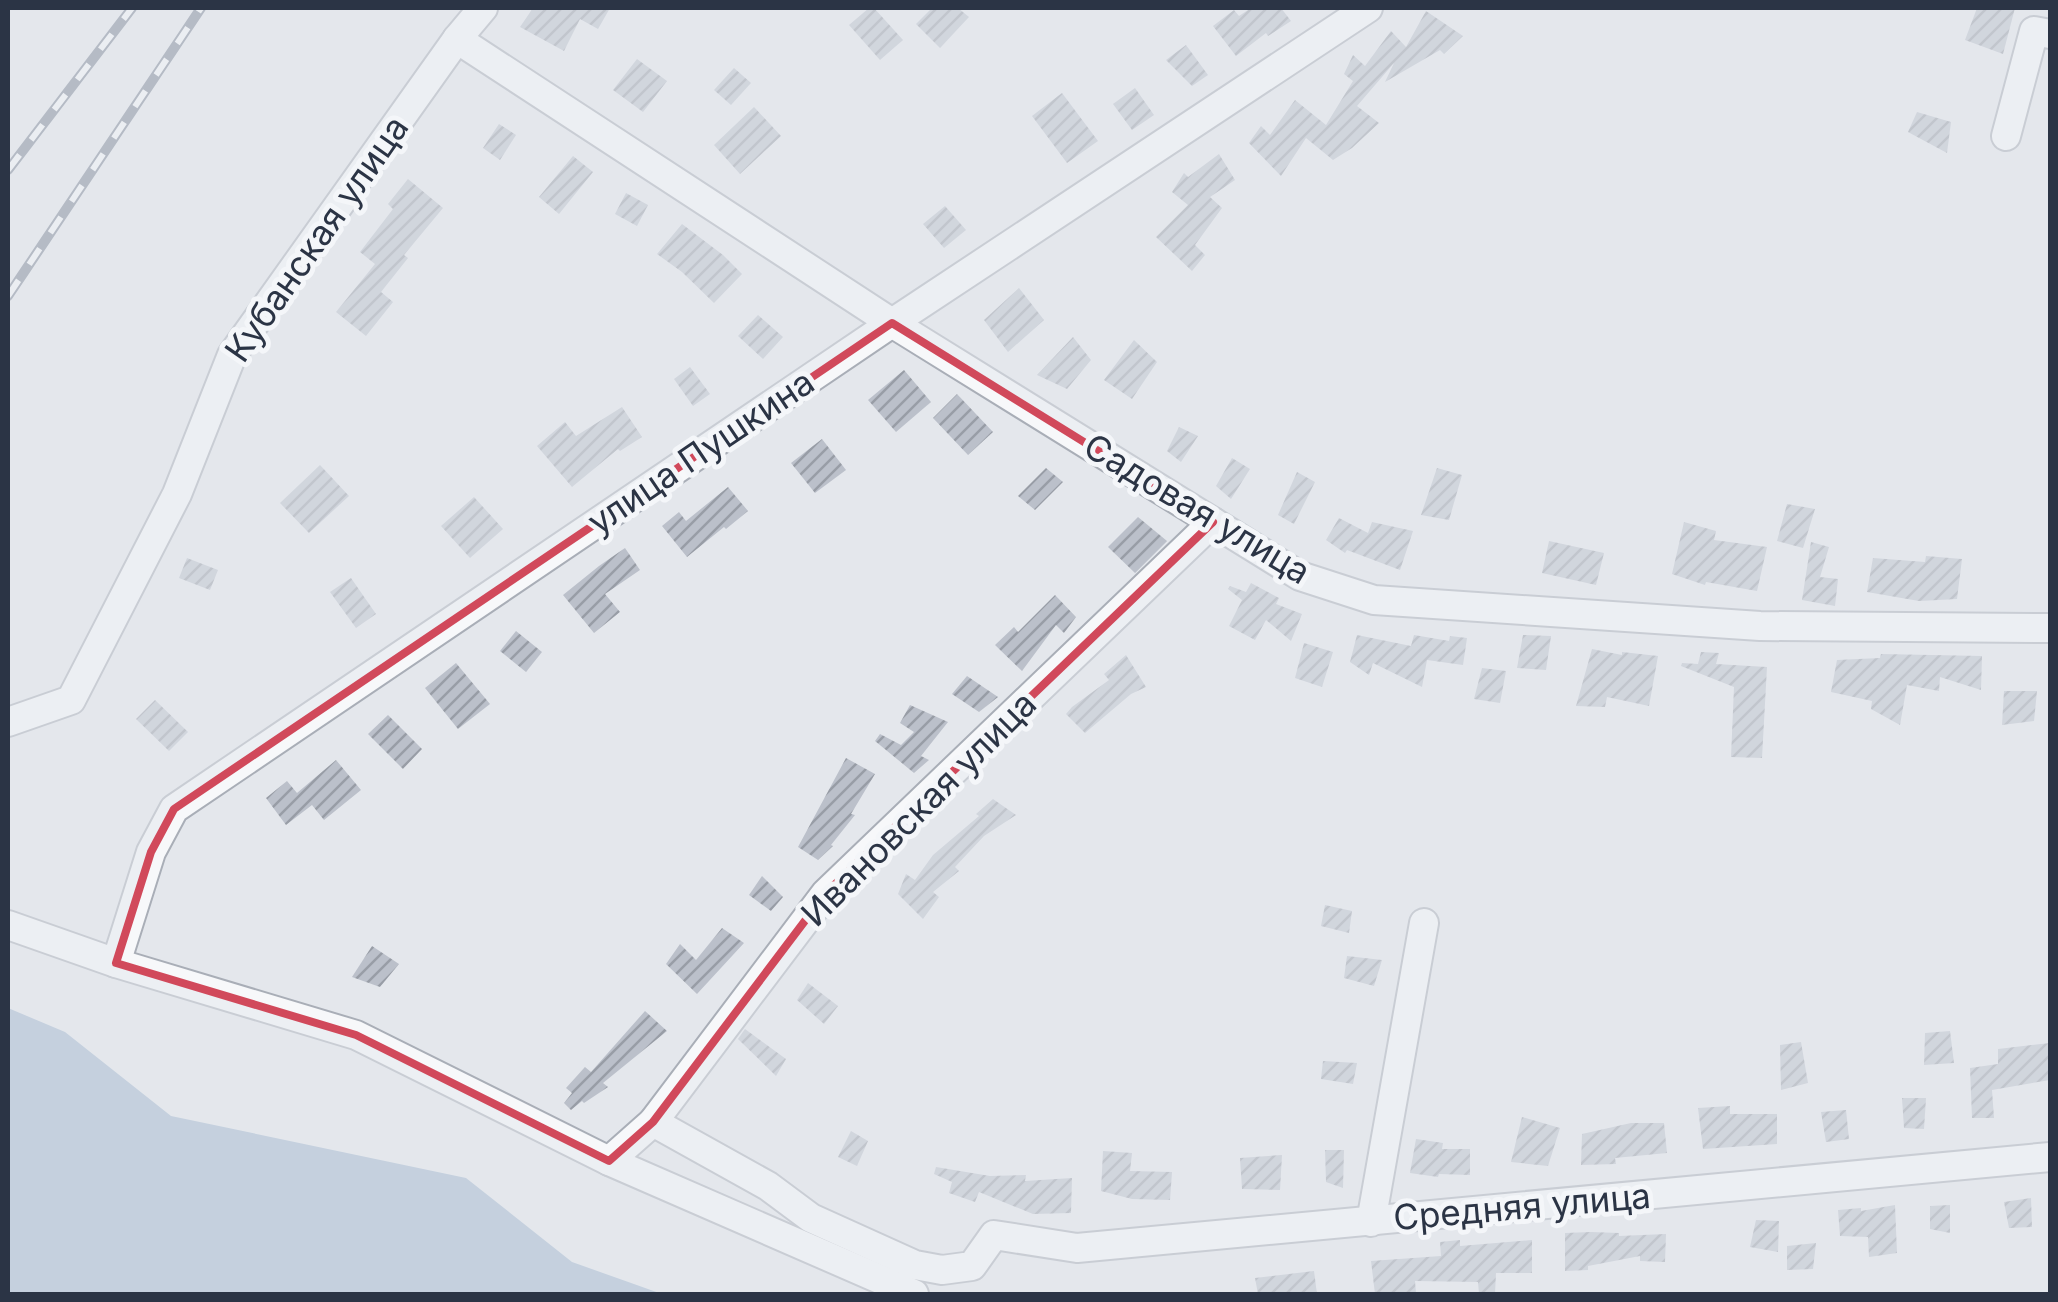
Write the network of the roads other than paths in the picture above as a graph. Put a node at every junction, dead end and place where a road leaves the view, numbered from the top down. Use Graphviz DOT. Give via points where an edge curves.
graph roads {
  1 [pos="482,8"];
  2 [pos="1368,8"];
  3 [pos="2050,34"];
  4 [pos="457,39"];
  5 [pos="2006,136"];
  6 [pos="892,323"];
  7 [pos="1213,522"];
  8 [pos="2050,628"];
  9 [pos="8,722"];
  10 [pos="1424,923"];
  11 [pos="8,925"];
  12 [pos="116,963"];
  13 [pos="653,1122"];
  14 [pos="2050,1156"];
  15 [pos="609,1160"];
  16 [pos="1371,1222"];
  17 [pos="914,1294"];
  1 -- 4 [label="street, Кубанская улица"];
  2 -- 6 [label="street, улица Пушкина"];
  3 -- 5 [label="street" via="2034,31"];
  4 -- 6 [label="street, Садовая улица"];
  4 -- 9 [label="street, Кубанская улица" via="232,354 177,494 70,700"];
  6 -- 7 [label="street, Садовая улица"];
  6 -- 12 [label="street, улица Пушкина" via="174,809 151,852"];
  7 -- 8 [label="street, Садовая улица" via="1300,576 1374,600 1760,626"];
  7 -- 13 [label="street, Ивановская улица" via="826,893"];
  10 -- 16 [label="street"];
  11 -- 12 [label="street"];
  12 -- 15 [label="street" via="356,1036"];
  13 -- 15 [label="street, Ивановская улица"];
  13 -- 16 [label="street, Средняя улица" via="768,1186 811,1218 942,1270 972,1266 994,1235 1077,1248"];
  14 -- 16 [label="street, Средняя улица"];
  15 -- 17 [label="street"];
}
